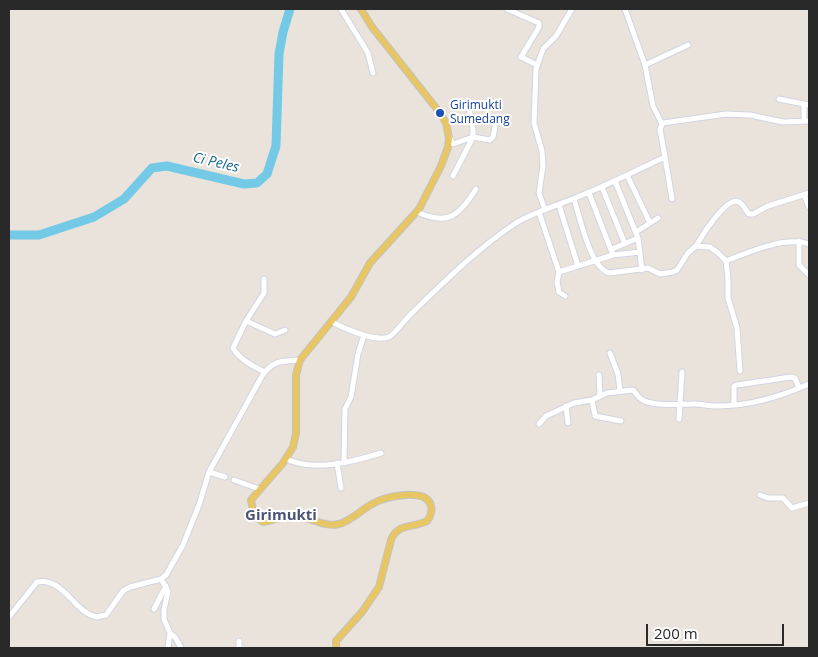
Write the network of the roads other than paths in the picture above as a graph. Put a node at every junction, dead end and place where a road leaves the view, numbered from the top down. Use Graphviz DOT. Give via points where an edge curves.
graph roads {
  1 [pos="341,9"];
  2 [pos="360,9"];
  3 [pos="506,9"];
  4 [pos="572,9"];
  5 [pos="624,9"];
  6 [pos="688,45"];
  7 [pos="537,65"];
  8 [pos="645,65"];
  9 [pos="373,72"];
  10 [pos="779,99"];
  11 [pos="468,103"];
  12 [pos="806,105"];
  13 [pos="496,121"];
  14 [pos="806,121"];
  15 [pos="662,124"];
  16 [pos="448,135"];
  17 [pos="473,137"];
  18 [pos="665,157"];
  19 [pos="627,175"];
  20 [pos="453,176"];
  21 [pos="615,181"];
  22 [pos="602,187"];
  23 [pos="476,189"];
  24 [pos="588,193"];
  25 [pos="807,194"];
  26 [pos="574,199"];
  27 [pos="672,199"];
  28 [pos="558,205"];
  29 [pos="809,207"];
  30 [pos="542,211"];
  31 [pos="417,212"];
  32 [pos="658,218"];
  33 [pos="650,223"];
  34 [pos="637,235"];
  35 [pos="798,241"];
  36 [pos="626,244"];
  37 [pos="809,244"];
  38 [pos="696,246"];
  39 [pos="612,252"];
  40 [pos="640,252"];
  41 [pos="594,260"];
  42 [pos="726,261"];
  43 [pos="578,266"];
  44 [pos="642,270"];
  45 [pos="559,272"];
  46 [pos="809,275"];
  47 [pos="264,280"];
  48 [pos="566,296"];
  49 [pos="246,321"];
  50 [pos="332,322"];
  51 [pos="285,330"];
  52 [pos="364,336"];
  53 [pos="610,353"];
  54 [pos="300,360"];
  55 [pos="740,371"];
  56 [pos="265,372"];
  57 [pos="682,372"];
  58 [pos="598,375"];
  59 [pos="809,384"];
  60 [pos="800,388"];
  61 [pos="620,391"];
  62 [pos="600,396"];
  63 [pos="592,400"];
  64 [pos="680,404"];
  65 [pos="734,405"];
  66 [pos="566,406"];
  67 [pos="679,419"];
  68 [pos="621,421"];
  69 [pos="568,423"];
  70 [pos="539,424"];
  71 [pos="382,453"];
  72 [pos="286,459"];
  73 [pos="344,462"];
  74 [pos="337,463"];
  75 [pos="209,472"];
  76 [pos="225,477"];
  77 [pos="234,480"];
  78 [pos="340,488"];
  79 [pos="259,489"];
  80 [pos="760,495"];
  81 [pos="809,503"];
  82 [pos="161,579"];
  83 [pos="166,586"];
  84 [pos="154,609"];
  85 [pos="9,617"];
  86 [pos="170,633"];
  87 [pos="239,641"];
  88 [pos="333,647"];
  89 [pos="168,648"];
  90 [pos="181,648"];
  91 [pos="239,648"];
  1 -- 9 [label="street" via="368,53"];
  2 -- 16 [label="main road" via="440,113"];
  3 -- 7 [label="street" via="539,23 521,57"];
  4 -- 7 [label="street" via="556,36 542,49"];
  5 -- 8 [label="street"];
  6 -- 8 [label="street"];
  7 -- 30 [label="street" via="534,119 542,151 539,193"];
  8 -- 15 [label="street" via="653,106"];
  10 -- 12 [label="street"];
  11 -- 17 [label="street"];
  12 -- 14 [label="street"];
  13 -- 17 [label="street" via="492,139"];
  14 -- 15 [label="street" via="783,122 726,114"];
  15 -- 18 [label="street"];
  16 -- 17 [label="street" via="453,144"];
  16 -- 31 [label="main road" via="444,160"];
  17 -- 20 [label="street"];
  18 -- 19 [label="street"];
  18 -- 27 [label="street"];
  19 -- 21 [label="street"];
  19 -- 33 [label="street"];
  21 -- 22 [label="street"];
  21 -- 34 [label="street"];
  22 -- 24 [label="street"];
  22 -- 36 [label="street"];
  23 -- 31 [label="street" via="462,210 450,218 434,219"];
  24 -- 26 [label="street"];
  24 -- 39 [label="street"];
  25 -- 29 [label="street"];
  25 -- 38 [label="street" via="753,214 739,202 729,203 711,222"];
  26 -- 28 [label="street"];
  26 -- 41 [label="street"];
  28 -- 30 [label="street"];
  28 -- 43 [label="street"];
  30 -- 45 [label="street"];
  30 -- 52 [label="street" via="515,224 480,250 403,321 392,336"];
  31 -- 50 [label="main road" via="370,263"];
  32 -- 33 [label="street"];
  33 -- 34 [label="street"];
  34 -- 36 [label="street"];
  34 -- 40 [label="street"];
  35 -- 37 [label="street"];
  35 -- 42 [label="street"];
  35 -- 46 [label="street" via="799,265"];
  36 -- 39 [label="street"];
  38 -- 42 [label="street" via="710,247"];
  38 -- 44 [label="street" via="678,270 660,274 651,268"];
  39 -- 40 [label="street"];
  39 -- 41 [label="street"];
  40 -- 44 [label="street"];
  41 -- 43 [label="street"];
  41 -- 44 [label="street" via="601,270 610,273"];
  42 -- 55 [label="street"];
  43 -- 45 [label="street"];
  45 -- 48 [label="street" via="557,285 561,294"];
  47 -- 49 [label="street" via="264,293"];
  49 -- 51 [label="street" via="275,334"];
  49 -- 56 [label="street" via="234,350"];
  50 -- 52 [label="street"];
  50 -- 54 [label="main road"];
  52 -- 73 [label="street" via="351,399 345,409"];
  53 -- 61 [label="street"];
  54 -- 56 [label="street" via="272,364"];
  54 -- 72 [label="main road" via="296,375 295,439"];
  56 -- 75 [label="street"];
  57 -- 64 [label="street"];
  58 -- 62 [label="street"];
  59 -- 60 [label="street"];
  60 -- 65 [label="street" via="775,398"];
  60 -- 65 [label="street" via="791,377 737,384 733,390"];
  61 -- 62 [label="street"];
  61 -- 64 [label="street" via="633,390 644,401"];
  62 -- 63 [label="street"];
  63 -- 66 [label="street"];
  63 -- 68 [label="street" via="595,416"];
  64 -- 65 [label="street"];
  64 -- 67 [label="street"];
  66 -- 69 [label="street"];
  66 -- 70 [label="street" via="546,416"];
  71 -- 73 [label="street"];
  72 -- 74 [label="street" via="302,465"];
  72 -- 79 [label="main road"];
  73 -- 74 [label="street"];
  74 -- 78 [label="street"];
  75 -- 76 [label="street"];
  75 -- 82 [label="street" via="183,545"];
  77 -- 79 [label="street"];
  79 -- 88 [label="main road" via="250,504 254,516 263,522 294,516 340,524 372,504 399,496 418,496 427,499 430,505 427,521 394,533 379,587"];
  80 -- 81 [label="street" via="783,498 792,508"];
  82 -- 83 [label="street"];
  82 -- 85 [label="street" via="123,591 106,615 97,617 82,611 58,587 40,582 33,586"];
  83 -- 84 [label="street"];
  83 -- 86 [label="street" via="164,615"];
  86 -- 89 [label="street"];
  86 -- 90 [label="street"];
  87 -- 91 [label="street"];
}
